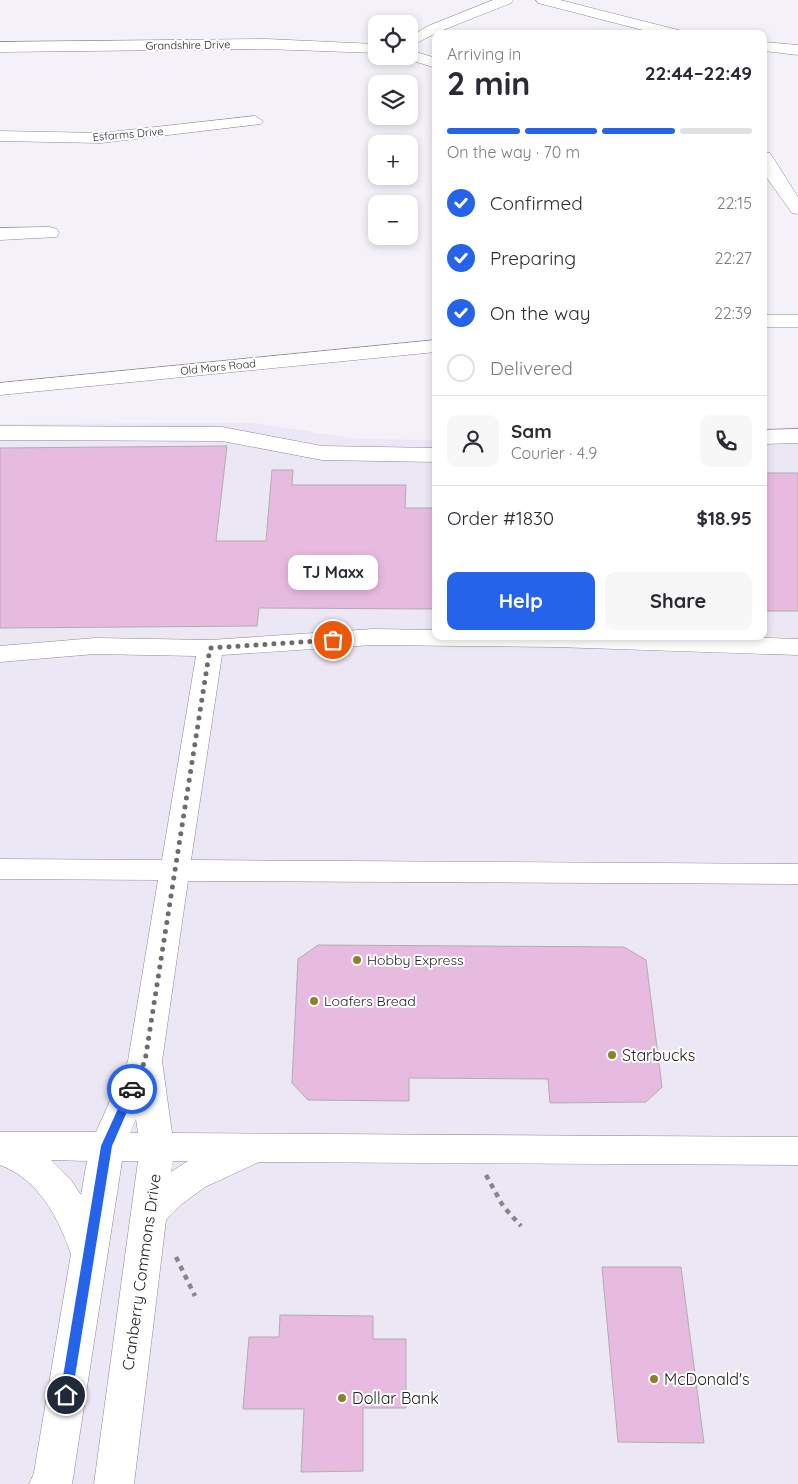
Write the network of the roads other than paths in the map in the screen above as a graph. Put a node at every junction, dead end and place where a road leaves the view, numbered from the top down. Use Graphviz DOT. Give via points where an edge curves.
graph roads {
  1 [pos="506,0"];
  2 [pos="543,0"];
  3 [pos="432,30"];
  4 [pos="432,30"];
  5 [pos="661,30"];
  6 [pos="418,38"];
  7 [pos="0,46"];
  8 [pos="767,47"];
  9 [pos="368,49"];
  10 [pos="798,50"];
  11 [pos="418,58"];
  12 [pos="432,62"];
  13 [pos="255,121"];
  14 [pos="0,136"];
  15 [pos="767,163"];
  16 [pos="798,209"];
  17 [pos="50,233"];
  18 [pos="0,234"];
  19 [pos="767,321"];
  20 [pos="798,321"];
  21 [pos="432,346"];
  22 [pos="0,389"];
  23 [pos="0,433"];
  24 [pos="798,436"];
  25 [pos="767,437"];
  26 [pos="432,455"];
  27 [pos="432,638"];
  28 [pos="586,640"];
  29 [pos="798,647"];
  30 [pos="210,648"];
  31 [pos="0,654"];
  32 [pos="0,869"];
  33 [pos="175,870"];
  34 [pos="798,874"];
  35 [pos="145,1061"];
  36 [pos="107,1146"];
  37 [pos="158,1146"];
  38 [pos="270,1147"];
  39 [pos="0,1148"];
  40 [pos="798,1151"];
  41 [pos="149,1214"];
  42 [pos="89,1253"];
  43 [pos="51,1481"];
  44 [pos="114,1484"];
  1 -- 4 [label="street"];
  2 -- 5 [label="street"];
  3 -- 6 [label="street"];
  7 -- 9 [label="street, Grandshire Drive" via="275,44"];
  8 -- 10 [label="street"];
  11 -- 12 [label="street"];
  13 -- 14 [label="street, Esfarms Drive" via="101,138"];
  15 -- 16 [label="street"];
  17 -- 18 [label="street"];
  19 -- 20 [label="street"];
  21 -- 22 [label="street, Old Mars Road"];
  23 -- 26 [label="street" via="222,434 322,454"];
  24 -- 25 [label="street"];
  27 -- 30 [label="street" via="373,637"];
  28 -- 29 [label="street"];
  30 -- 31 [label="street" via="95,646"];
  30 -- 33 [label="street, Cranberry Commons Drive"];
  32 -- 33 [label="street"];
  33 -- 34 [label="street"];
  33 -- 35 [label="street, Cranberry Commons Drive"];
  35 -- 36 [label="street, Cranberry Commons Drive"];
  35 -- 37 [label="street, Cranberry Commons Drive"];
  36 -- 37 [label="street"];
  36 -- 39 [label="street"];
  36 -- 42 [label="street, Cranberry Commons Drive"];
  37 -- 38 [label="street"];
  37 -- 41 [label="street, Cranberry Commons Drive"];
  38 -- 40 [label="street"];
  38 -- 41 [label="street" via="236,1156 198,1172 178,1184"];
  39 -- 42 [label="street" via="28,1162 53,1183 78,1224"];
  41 -- 44 [label="street, Cranberry Commons Drive"];
  42 -- 43 [label="street, Cranberry Commons Drive"];
}
